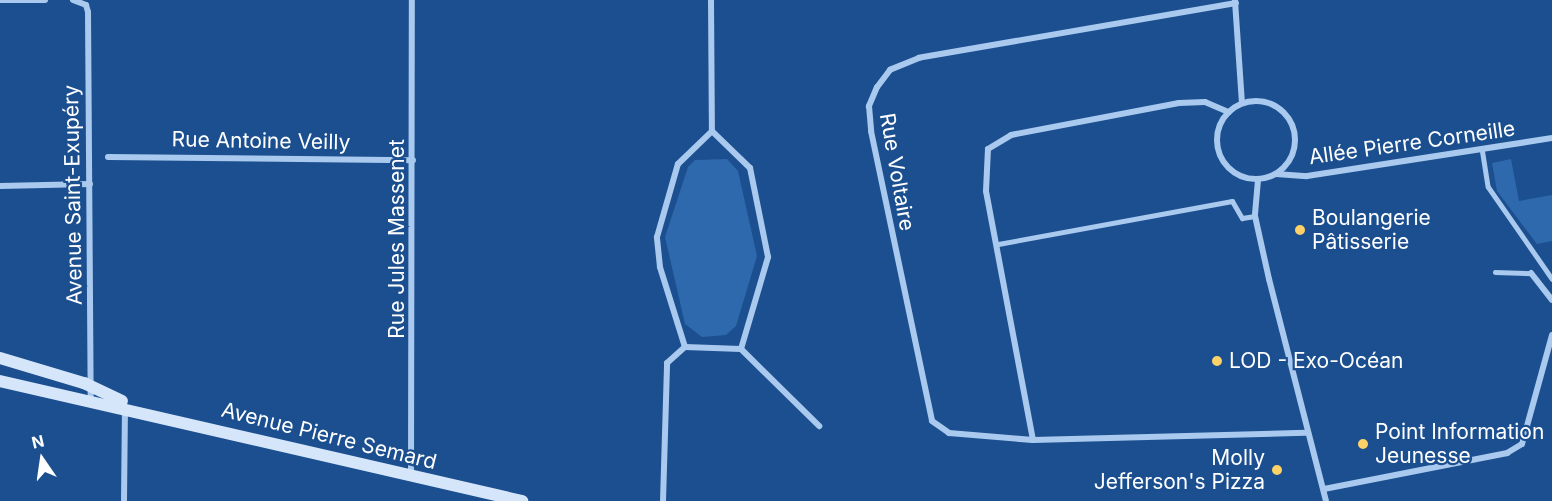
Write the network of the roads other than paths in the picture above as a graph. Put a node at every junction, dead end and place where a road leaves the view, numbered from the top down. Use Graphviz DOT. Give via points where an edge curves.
graph roads {
  1 [pos="0,0"];
  2 [pos="45,0"];
  3 [pos="73,0"];
  4 [pos="412,0"];
  5 [pos="711,0"];
  6 [pos="1235,2"];
  7 [pos="1242,103"];
  8 [pos="1229,112"];
  9 [pos="712,131"];
  10 [pos="1552,138"];
  11 [pos="1482,151"];
  12 [pos="108,157"];
  13 [pos="413,160"];
  14 [pos="1276,174"];
  15 [pos="1258,180"];
  16 [pos="90,184"];
  17 [pos="0,186"];
  18 [pos="1256,216"];
  19 [pos="998,244"];
  20 [pos="1495,272"];
  21 [pos="1531,273"];
  22 [pos="1552,279"];
  23 [pos="1552,300"];
  24 [pos="1552,335"];
  25 [pos="685,347"];
  26 [pos="741,349"];
  27 [pos="0,358"];
  28 [pos="0,381"];
  29 [pos="93,387"];
  30 [pos="91,400"];
  31 [pos="125,404"];
  32 [pos="819,426"];
  33 [pos="1306,433"];
  34 [pos="1033,440"];
  35 [pos="411,477"];
  36 [pos="1325,491"];
  37 [pos="504,500"];
  38 [pos="124,501"];
  39 [pos="522,501"];
  40 [pos="663,501"];
  41 [pos="1326,501"];
  42 [pos="1332,501"];
  1 -- 2 [label="street"];
  3 -- 16 [label="street, Avenue Saint-Exupéry" via="86,5 88,12"];
  4 -- 13 [label="street, Rue Jules Massenet"];
  5 -- 9 [label="street"];
  6 -- 7 [label="street"];
  6 -- 34 [label="street, Rue Voltaire" via="920,58 890,70 877,87 869,106 870,131 932,421 958,434"];
  7 -- 8 [label="street"];
  7 -- 14 [label="street" via="1261,101 1279,108 1291,123 1295,142 1290,160"];
  8 -- 15 [label="street" via="1216,136 1223,162 1232,172"];
  8 -- 19 [label="street" via="1205,102 1179,103 1000,139 987,149 983,162"];
  9 -- 25 [label="street" via="678,164 657,237 660,267"];
  9 -- 26 [label="street" via="750,168 768,240"];
  10 -- 11 [label="street, Allée Pierre Corneille"];
  11 -- 14 [label="street, Allée Pierre Corneille" via="1307,176"];
  11 -- 22 [label="street" via="1488,187"];
  12 -- 13 [label="street, Rue Antoine Veilly"];
  13 -- 35 [label="street, Rue Jules Massenet"];
  14 -- 15 [label="street"];
  15 -- 18 [label="street"];
  16 -- 17 [label="street"];
  16 -- 29 [label="street, Avenue Saint-Exupéry"];
  18 -- 19 [label="street" via="1242,218 1232,201"];
  18 -- 33 [label="street"];
  19 -- 34 [label="street"];
  20 -- 21 [label="lane"];
  21 -- 23 [label="street"];
  24 -- 36 [label="street" via="1522,444 1507,453"];
  25 -- 26 [label="street"];
  25 -- 40 [label="street" via="664,371"];
  26 -- 32 [label="street"];
  27 -- 29 [label="main road, Avenue Pierre Semard"];
  28 -- 30 [label="main road, Avenue Pierre Semard"];
  29 -- 30 [label="street, Avenue Saint-Exupéry"];
  29 -- 31 [label="main road, Avenue Pierre Semard"];
  30 -- 31 [label="main road, Avenue Pierre Semard"];
  31 -- 35 [label="main road, Avenue Pierre Semard"];
  31 -- 38 [label="street"];
  33 -- 34 [label="street, Rue Voltaire"];
  33 -- 36 [label="street"];
  35 -- 37 [label="main road, Avenue Pierre Semard"];
  36 -- 41 [label="street"];
  36 -- 42 [label="street"];
  37 -- 39 [label="main road, Avenue Pierre Semard"];
}
